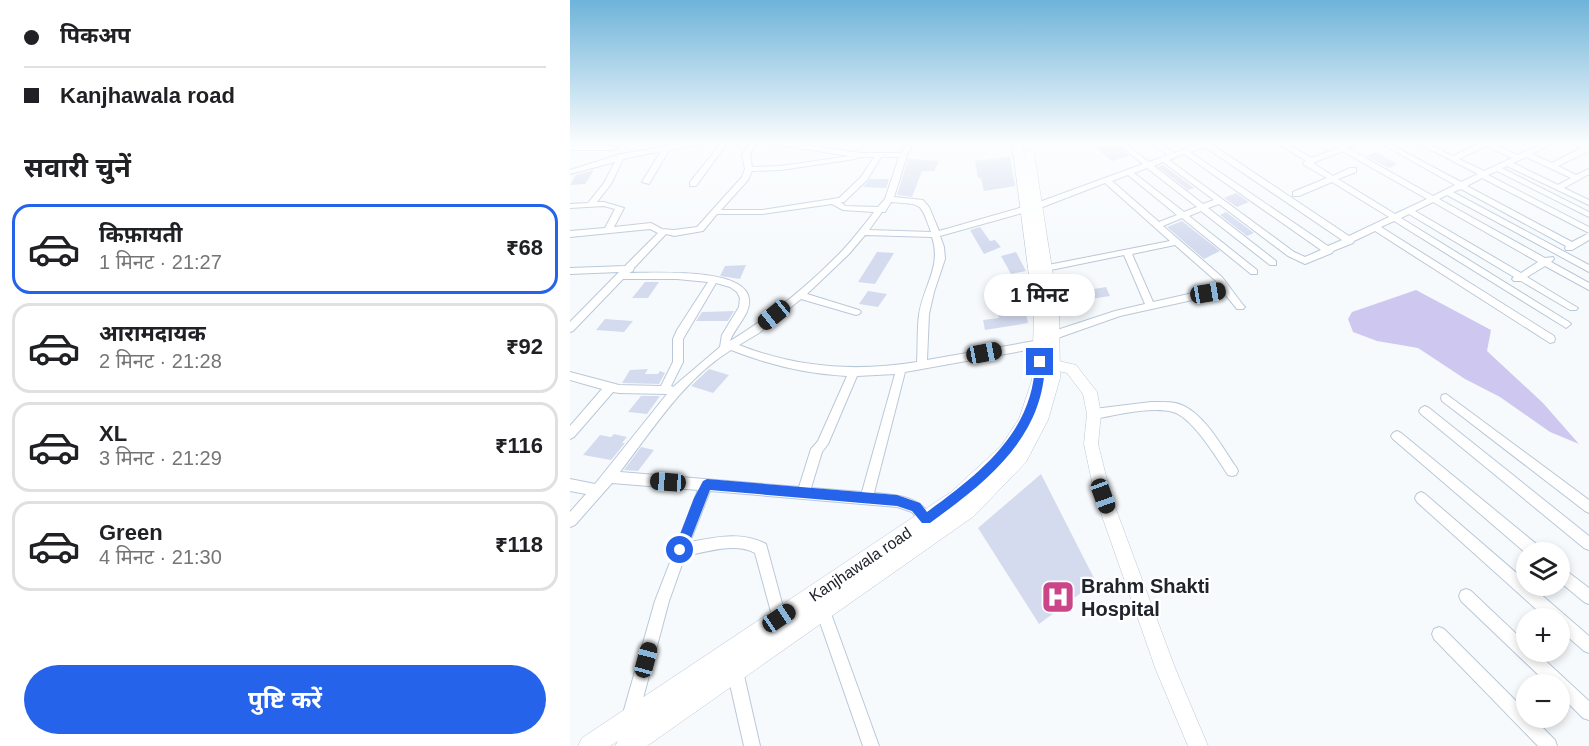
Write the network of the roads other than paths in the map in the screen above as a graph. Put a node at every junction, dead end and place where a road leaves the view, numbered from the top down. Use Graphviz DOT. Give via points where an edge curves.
graph roads {
  1 [pos="611,177"];
  2 [pos="649,177"];
  3 [pos="698,177"];
  4 [pos="746,177"];
  5 [pos="864,177"];
  6 [pos="896,177"];
  7 [pos="1025,177"];
  8 [pos="1030,177"];
  9 [pos="1117,177"];
  10 [pos="1135,177"];
  11 [pos="1164,177"];
  12 [pos="1191,177"];
  13 [pos="1221,177"];
  14 [pos="1257,177"];
  15 [pos="1327,177"];
  16 [pos="1336,177"];
  17 [pos="1395,177"];
  18 [pos="1446,177"];
  19 [pos="1478,177"];
  20 [pos="1486,177"];
  21 [pos="1514,177"];
  22 [pos="1535,177"];
  23 [pos="1577,177"];
  24 [pos="1331,179"];
  25 [pos="1107,181"];
  26 [pos="646,182"];
  27 [pos="693,184"];
  28 [pos="1461,185"];
  29 [pos="1558,188"];
  30 [pos="1447,192"];
  31 [pos="1296,194"];
  32 [pos="1433,198"];
  33 [pos="889,199"];
  34 [pos="1219,201"];
  35 [pos="835,202"];
  36 [pos="1589,203"];
  37 [pos="590,205"];
  38 [pos="570,206"];
  39 [pos="1201,207"];
  40 [pos="1032,208"];
  41 [pos="882,210"];
  42 [pos="1408,210"];
  43 [pos="718,212"];
  44 [pos="1589,214"];
  45 [pos="1182,215"];
  46 [pos="1392,218"];
  47 [pos="1158,225"];
  48 [pos="1375,227"];
  49 [pos="608,230"];
  50 [pos="1589,230"];
  51 [pos="664,232"];
  52 [pos="864,232"];
  53 [pos="570,234"];
  54 [pos="935,235"];
  55 [pos="1589,236"];
  56 [pos="1350,241"];
  57 [pos="1178,242"];
  58 [pos="1573,246"];
  59 [pos="1329,251"];
  60 [pos="1127,253"];
  61 [pos="1559,254"];
  62 [pos="1545,262"];
  63 [pos="1273,263"];
  64 [pos="1046,268"];
  65 [pos="1589,269"];
  66 [pos="570,271"];
  67 [pos="1254,272"];
  68 [pos="626,273"];
  69 [pos="1521,277"];
  70 [pos="713,281"];
  71 [pos="1506,287"];
  72 [pos="1589,287"];
  73 [pos="1227,289"];
  74 [pos="799,295"];
  75 [pos="1150,305"];
  76 [pos="1240,307"];
  77 [pos="1573,308"];
  78 [pos="856,312"];
  79 [pos="1566,324"];
  80 [pos="570,328"];
  81 [pos="1550,339"];
  82 [pos="727,346"];
  83 [pos="1046,351"];
  84 [pos="922,365"];
  85 [pos="901,369"];
  86 [pos="854,372"];
  87 [pos="570,376"];
  88 [pos="610,387"];
  89 [pos="664,390"];
  90 [pos="677,390"];
  91 [pos="1446,398"];
  92 [pos="1425,411"];
  93 [pos="1094,414"];
  94 [pos="570,434"];
  95 [pos="1396,436"];
  96 [pos="1232,471"];
  97 [pos="609,477"];
  98 [pos="707,484"];
  99 [pos="570,485"];
  100 [pos="597,490"];
  101 [pos="804,492"];
  102 [pos="867,498"];
  103 [pos="1421,498"];
  104 [pos="1589,507"];
  105 [pos="926,519"];
  106 [pos="570,521"];
  107 [pos="1523,542"];
  108 [pos="1589,544"];
  109 [pos="680,550"];
  110 [pos="1570,581"];
  111 [pos="1466,596"];
  112 [pos="1589,597"];
  113 [pos="820,601"];
  114 [pos="1546,608"];
  115 [pos="779,618"];
  116 [pos="1570,629"];
  117 [pos="1438,634"];
  118 [pos="1589,646"];
  119 [pos="735,671"];
  120 [pos="1548,674"];
  121 [pos="1570,695"];
  122 [pos="1589,712"];
  123 [pos="630,719"];
  124 [pos="590,746"];
  125 [pos="627,746"];
  126 [pos="752,746"];
  127 [pos="871,746"];
  128 [pos="1198,746"];
  129 [pos="1549,746"];
  1 -- 37 [label="street"];
  2 -- 26 [label="street"];
  3 -- 27 [label="street"];
  4 -- 43 [label="street"];
  5 -- 35 [label="street"];
  6 -- 33 [label="street"];
  7 -- 40 [label="main road, Kanjhawala road"];
  8 -- 40 [label="main road, Kanjhawala road"];
  9 -- 25 [label="street"];
  10 -- 45 [label="street"];
  11 -- 39 [label="street"];
  12 -- 34 [label="street"];
  13 -- 59 [label="street"];
  14 -- 56 [label="street"];
  15 -- 24 [label="street"];
  16 -- 24 [label="street"];
  17 -- 32 [label="street"];
  18 -- 28 [label="street"];
  19 -- 28 [label="street"];
  20 -- 50 [label="street"];
  21 -- 44 [label="street"];
  22 -- 29 [label="street"];
  23 -- 29 [label="street"];
  24 -- 31 [label="street"];
  24 -- 46 [label="street"];
  25 -- 40 [label="street"];
  25 -- 47 [label="street"];
  28 -- 30 [label="street"];
  28 -- 58 [label="street"];
  29 -- 36 [label="street"];
  30 -- 32 [label="street"];
  30 -- 61 [label="street"];
  32 -- 42 [label="street"];
  32 -- 62 [label="street"];
  33 -- 41 [label="street"];
  33 -- 54 [label="street" via="920,202"];
  34 -- 39 [label="street"];
  34 -- 59 [label="street" via="1298,259 1305,261"];
  35 -- 41 [label="street" via="843,208"];
  35 -- 43 [label="street" via="762,212"];
  37 -- 38 [label="street"];
  37 -- 49 [label="street" via="620,208"];
  39 -- 45 [label="street"];
  39 -- 63 [label="street"];
  40 -- 54 [label="street"];
  40 -- 64 [label="main road, Kanjhawala road"];
  40 -- 83 [label="main road, Kanjhawala road"];
  41 -- 52 [label="street"];
  42 -- 46 [label="street"];
  42 -- 69 [label="street"];
  43 -- 51 [label="street" via="700,229"];
  45 -- 47 [label="street"];
  45 -- 67 [label="street"];
  46 -- 48 [label="street"];
  46 -- 71 [label="street"];
  47 -- 57 [label="street"];
  48 -- 56 [label="street"];
  48 -- 81 [label="street"];
  49 -- 51 [label="street" via="651,226"];
  49 -- 53 [label="street"];
  51 -- 68 [label="street"];
  52 -- 54 [label="street"];
  52 -- 74 [label="street"];
  54 -- 84 [label="street" via="941,259 924,314"];
  55 -- 58 [label="street"];
  56 -- 59 [label="street"];
  57 -- 60 [label="street"];
  57 -- 73 [label="street"];
  58 -- 61 [label="street"];
  60 -- 64 [label="street"];
  60 -- 75 [label="street"];
  61 -- 62 [label="street"];
  61 -- 65 [label="street"];
  62 -- 69 [label="street"];
  62 -- 72 [label="street"];
  64 -- 83 [label="main road, Kanjhawala road" via="1052,314"];
  66 -- 68 [label="street"];
  68 -- 70 [label="street"];
  68 -- 80 [label="street"];
  69 -- 71 [label="street"];
  69 -- 77 [label="street"];
  70 -- 82 [label="street" via="733,284 744,297 745,304 724,340"];
  70 -- 89 [label="street" via="682,330 678,362"];
  71 -- 79 [label="street"];
  73 -- 75 [label="street"];
  73 -- 76 [label="street"];
  74 -- 78 [label="street"];
  74 -- 82 [label="street" via="756,330"];
  75 -- 83 [label="street" via="1118,313"];
  82 -- 86 [label="street" via="765,360 829,372"];
  82 -- 90 [label="street"];
  83 -- 84 [label="street" via="998,350"];
  83 -- 93 [label="street" via="1084,382"];
  83 -- 105 [label="main road, Kanjhawala road" via="1026,421 1007,451 975,484"];
  83 -- 113 [label="main road, Kanjhawala road" via="1052,378 1040,420 1020,457 968,510"];
  84 -- 85 [label="street"];
  85 -- 86 [label="street"];
  85 -- 102 [label="street"];
  86 -- 101 [label="street" via="817,449"];
  87 -- 88 [label="street"];
  88 -- 89 [label="street"];
  88 -- 94 [label="street"];
  89 -- 90 [label="street"];
  90 -- 97 [label="street"];
  91 -- 104 [label="street"];
  92 -- 108 [label="street"];
  93 -- 96 [label="street" via="1163,406 1180,409 1196,423"];
  93 -- 128 [label="street" via="1091,444 1103,496"];
  95 -- 107 [label="street"];
  97 -- 98 [label="street"];
  97 -- 100 [label="street"];
  98 -- 101 [label="street"];
  98 -- 109 [label="street"];
  99 -- 100 [label="street"];
  100 -- 106 [label="street"];
  101 -- 102 [label="street"];
  102 -- 105 [label="street" via="908,503"];
  103 -- 114 [label="street"];
  105 -- 113 [label="main road, Kanjhawala road"];
  109 -- 115 [label="street" via="756,544"];
  109 -- 123 [label="street"];
  110 -- 112 [label="street"];
  111 -- 120 [label="street"];
  113 -- 115 [label="main road, Kanjhawala road"];
  113 -- 119 [label="main road, Kanjhawala road"];
  113 -- 127 [label="street"];
  115 -- 123 [label="main road, Kanjhawala road"];
  116 -- 118 [label="street"];
  117 -- 129 [label="street"];
  119 -- 125 [label="main road, Kanjhawala road"];
  119 -- 126 [label="street"];
  121 -- 122 [label="street"];
  123 -- 124 [label="main road, Kanjhawala road"];
}
